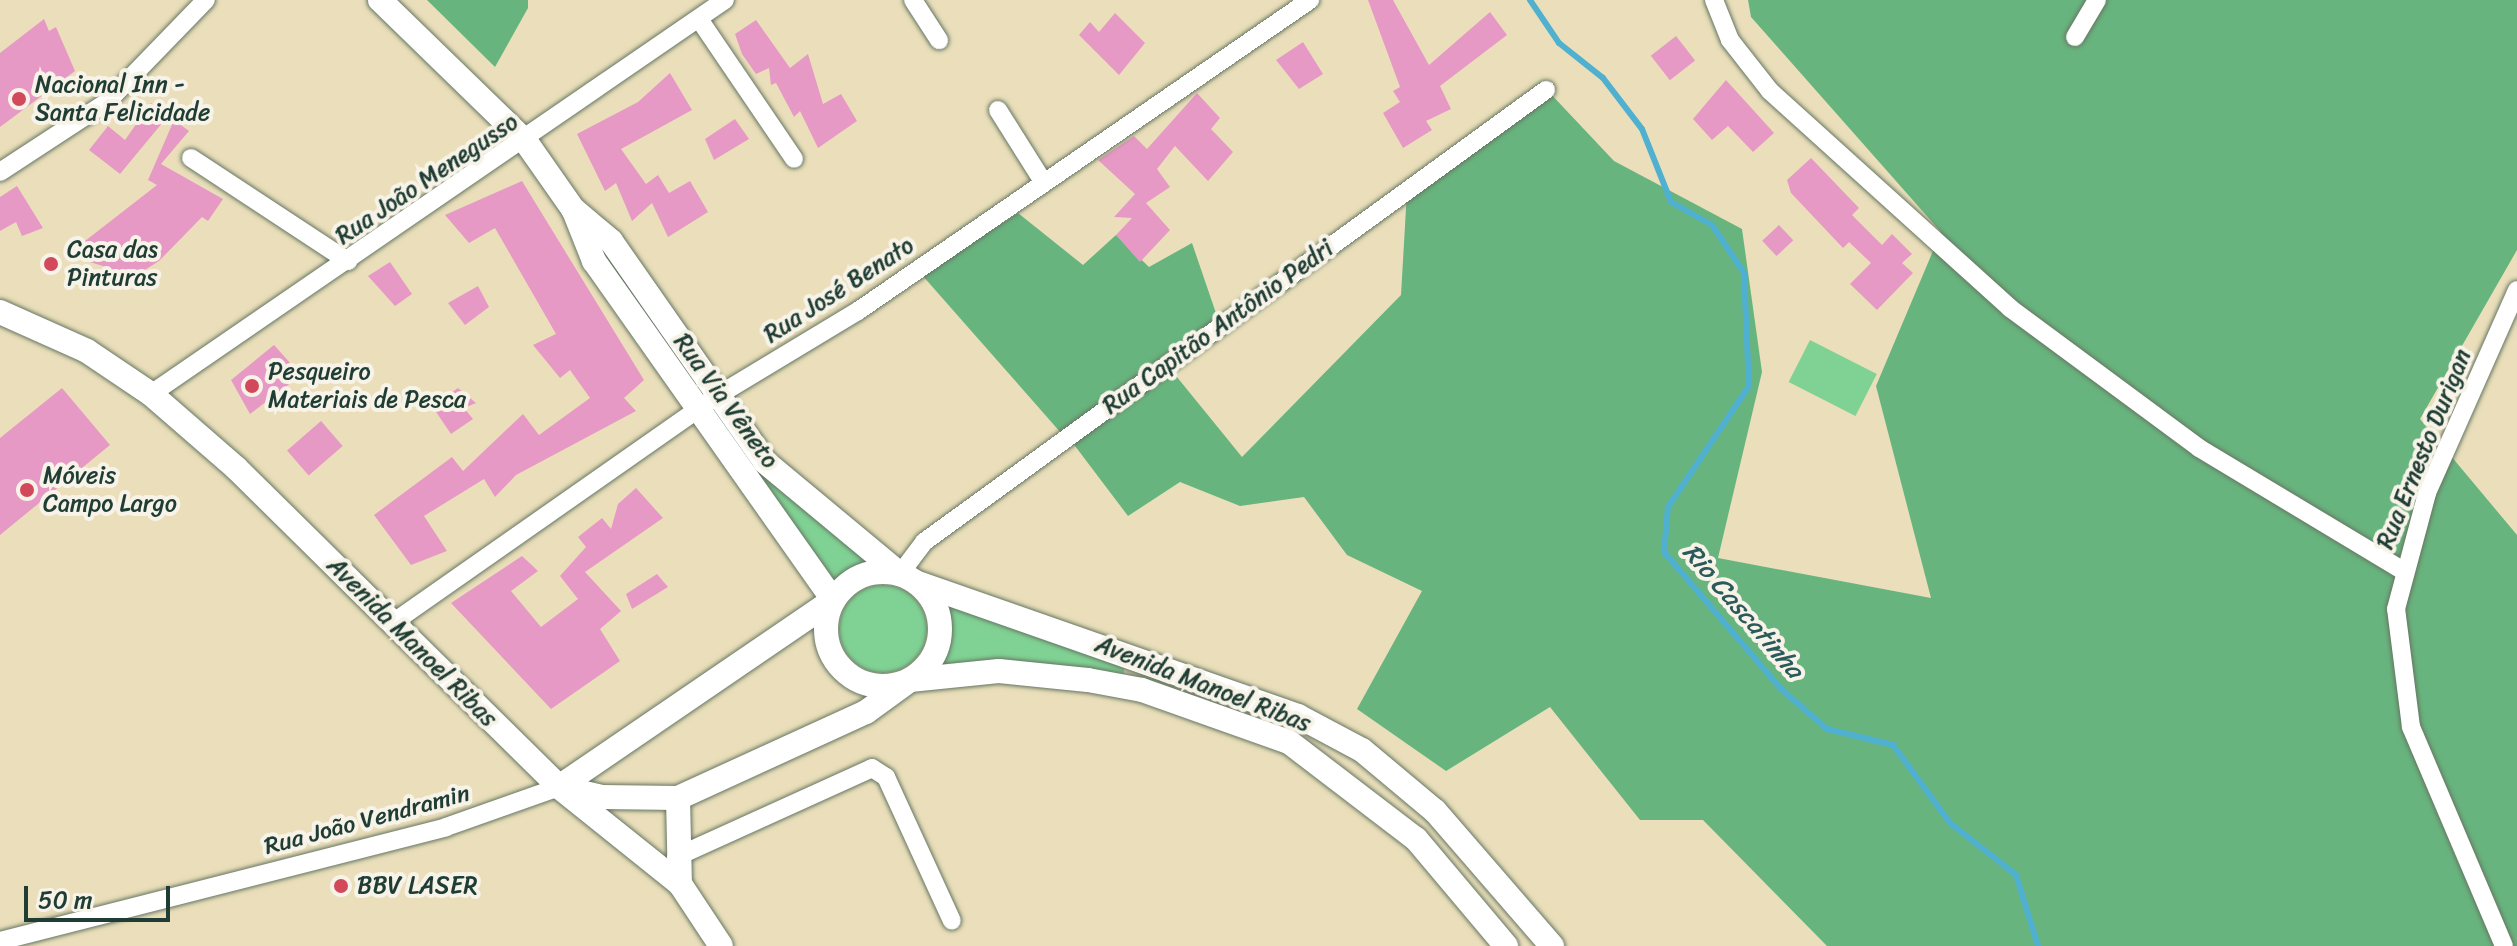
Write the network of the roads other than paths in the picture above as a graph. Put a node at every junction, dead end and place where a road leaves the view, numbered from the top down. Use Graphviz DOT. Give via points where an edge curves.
graph roads {
  1 [pos="206,0"];
  2 [pos="380,0"];
  3 [pos="725,0"];
  4 [pos="913,0"];
  5 [pos="1310,0"];
  6 [pos="1714,0"];
  7 [pos="2097,0"];
  8 [pos="699,19"];
  9 [pos="2075,37"];
  10 [pos="939,40"];
  11 [pos="1546,90"];
  12 [pos="998,110"];
  13 [pos="526,142"];
  14 [pos="191,158"];
  15 [pos="794,159"];
  16 [pos="0,172"];
  17 [pos="1042,180"];
  18 [pos="348,261"];
  19 [pos="2517,290"];
  20 [pos="0,312"];
  21 [pos="151,394"];
  22 [pos="708,402"];
  23 [pos="2402,570"];
  24 [pos="909,578"];
  25 [pos="833,600"];
  26 [pos="394,622"];
  27 [pos="966,673"];
  28 [pos="910,680"];
  29 [pos="866,712"];
  30 [pos="559,787"];
  31 [pos="678,798"];
  32 [pos="676,857"];
  33 [pos="680,884"];
  34 [pos="952,921"];
  35 [pos="0,941"];
  36 [pos="721,946"];
  37 [pos="1506,946"];
  38 [pos="1552,946"];
  39 [pos="2504,946"];
  1 -- 16 [label="street" via="107,102"];
  2 -- 13 [label="main road, Rua Via Vêneto"];
  3 -- 8 [label="street, Rua João Menegusso"];
  4 -- 10 [label="street"];
  5 -- 17 [label="street, Rua José Benato"];
  6 -- 23 [label="street" via="1730,40 1770,91 2010,308 2199,448"];
  7 -- 9 [label="street"];
  8 -- 13 [label="street, Rua João Menegusso"];
  8 -- 15 [label="street"];
  11 -- 24 [label="street, Rua Capitão Antônio Pedri" via="924,542"];
  12 -- 17 [label="street"];
  13 -- 18 [label="street, Rua João Menegusso"];
  13 -- 22 [label="main road, Rua Via Vêneto" via="573,209 611,241"];
  14 -- 18 [label="street"];
  17 -- 22 [label="street, Rua José Benato" via="858,311"];
  18 -- 21 [label="street, Rua João Menegusso"];
  19 -- 23 [label="street, Rua Ernesto Durigan" via="2427,493"];
  20 -- 21 [label="main road, Avenida Manoel Ribas" via="87,351"];
  21 -- 26 [label="main road, Avenida Manoel Ribas"];
  22 -- 24 [label="main road, Rua Via Vêneto" via="765,462"];
  22 -- 25 [label="main road, Rua Via Vêneto"];
  22 -- 26 [label="street, Rua José Benato"];
  23 -- 39 [label="street, Rua Ernesto Durigan" via="2396,652 2411,727"];
  24 -- 25 [label="main road" via="862,575"];
  24 -- 28 [label="main road" via="931,596 941,633 936,652"];
  24 -- 38 [label="main road, Avenida Manoel Ribas" via="1298,716 1362,750 1435,811"];
  25 -- 28 [label="main road" via="825,636 841,669 874,686"];
  25 -- 30 [label="main road"];
  26 -- 30 [label="main road, Avenida Manoel Ribas"];
  27 -- 28 [label="main road, Avenida Manoel Ribas"];
  27 -- 29 [label="main road, Avenida Manoel Ribas"];
  27 -- 37 [label="main road, Avenida Manoel Ribas" via="1037,673 1142,690 1289,742 1416,839"];
  28 -- 29 [label="main road, Avenida Manoel Ribas"];
  29 -- 31 [label="main road, Avenida Manoel Ribas"];
  30 -- 31 [label="main road, Avenida Manoel Ribas" via="602,797"];
  30 -- 33 [label="main road"];
  30 -- 35 [label="street, Rua João Vendramin" via="446,827"];
  31 -- 32 [label="main road"];
  32 -- 33 [label="main road"];
  32 -- 34 [label="street" via="872,768 886,777"];
  33 -- 36 [label="main road"];
}
